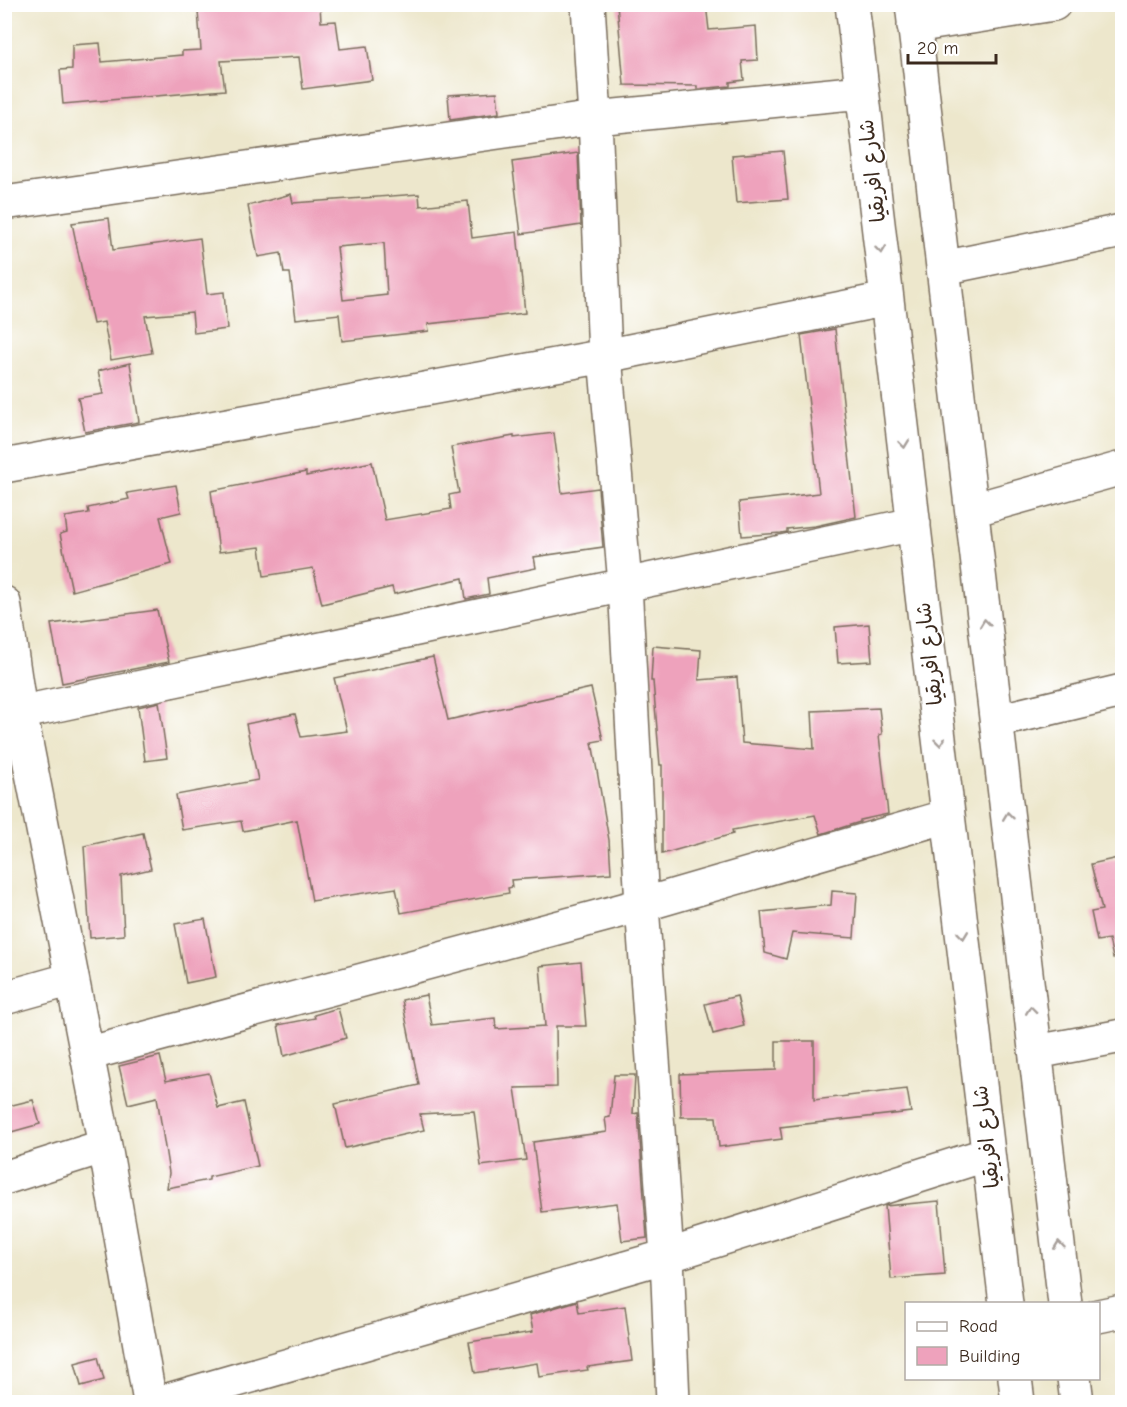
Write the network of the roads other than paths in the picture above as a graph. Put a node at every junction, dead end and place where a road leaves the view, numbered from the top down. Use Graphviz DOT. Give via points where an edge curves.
graph roads {
  1 [pos="588,4"];
  2 [pos="852,4"];
  3 [pos="1054,4"];
  4 [pos="913,15"];
  5 [pos="862,92"];
  6 [pos="595,118"];
  7 [pos="4,203"];
  8 [pos="1122,231"];
  9 [pos="943,268"];
  10 [pos="887,299"];
  11 [pos="605,356"];
  12 [pos="4,466"];
  13 [pos="1122,468"];
  14 [pos="972,510"];
  15 [pos="914,524"];
  16 [pos="625,584"];
  17 [pos="4,603"];
  18 [pos="1122,691"];
  19 [pos="12,714"];
  20 [pos="997,721"];
  21 [pos="948,816"];
  22 [pos="642,905"];
  23 [pos="72,979"];
  24 [pos="4,998"];
  25 [pos="1122,1036"];
  26 [pos="1036,1052"];
  27 [pos="87,1054"];
  28 [pos="105,1146"];
  29 [pos="988,1154"];
  30 [pos="4,1178"];
  31 [pos="667,1256"];
  32 [pos="1006,1302"];
  33 [pos="1065,1302"];
  34 [pos="1122,1311"];
  35 [pos="1100,1316"];
  36 [pos="1015,1380"];
  37 [pos="1074,1380"];
  38 [pos="150,1402"];
  39 [pos="161,1402"];
  40 [pos="673,1402"];
  41 [pos="1018,1402"];
  42 [pos="1077,1402"];
  1 -- 6 [label="street"];
  2 -- 5 [label="street, شارع افريقيا"];
  3 -- 4 [label="street"];
  4 -- 9 [label="street"];
  5 -- 6 [label="street"];
  5 -- 10 [label="street, شارع افريقيا, one-way"];
  6 -- 7 [label="street"];
  6 -- 11 [label="street"];
  8 -- 9 [label="street"];
  9 -- 14 [label="street"];
  10 -- 11 [label="street"];
  10 -- 15 [label="street, شارع افريقيا, one-way"];
  11 -- 12 [label="street"];
  11 -- 16 [label="street"];
  13 -- 14 [label="street"];
  20 -- 14 [label="street, one-way"];
  15 -- 16 [label="street"];
  15 -- 21 [label="street, شارع افريقيا, one-way"];
  16 -- 19 [label="street"];
  16 -- 22 [label="street"];
  17 -- 19 [label="street"];
  18 -- 20 [label="street"];
  19 -- 23 [label="street"];
  26 -- 20 [label="street, one-way"];
  21 -- 22 [label="street"];
  21 -- 29 [label="street, شارع افريقيا, one-way"];
  22 -- 27 [label="street"];
  22 -- 31 [label="street"];
  23 -- 24 [label="street"];
  23 -- 27 [label="street"];
  25 -- 26 [label="street"];
  33 -- 26 [label="street, one-way"];
  27 -- 28 [label="street"];
  28 -- 30 [label="street"];
  28 -- 38 [label="street"];
  29 -- 31 [label="street"];
  29 -- 32 [label="street, شارع افريقيا"];
  31 -- 39 [label="street"];
  31 -- 40 [label="street"];
  34 -- 35 [label="street"];
  36 -- 41 [label="street"];
  37 -- 42 [label="street"];
}
